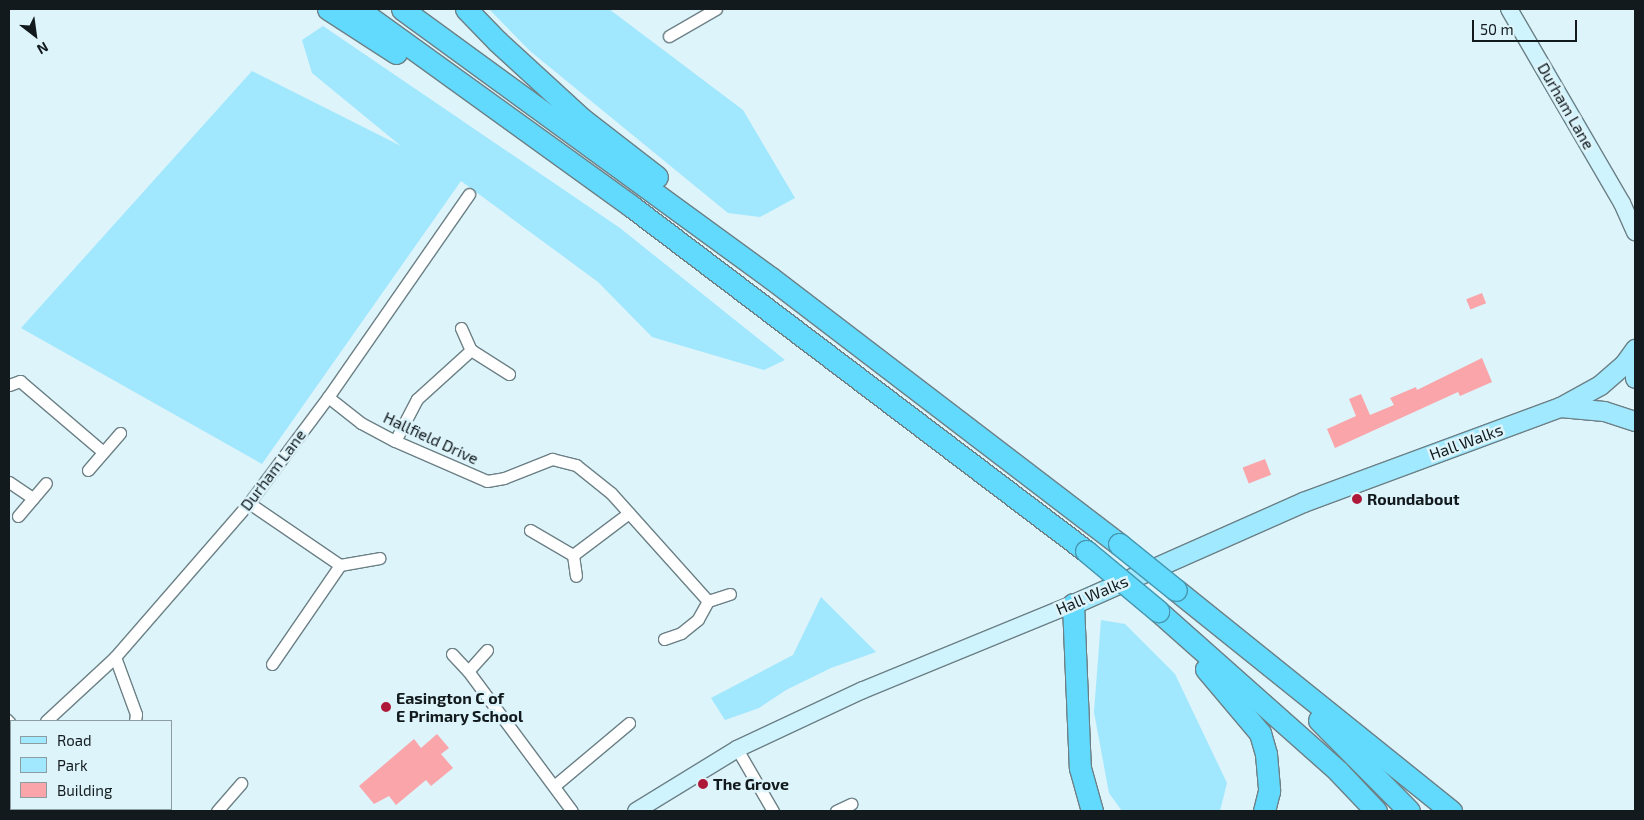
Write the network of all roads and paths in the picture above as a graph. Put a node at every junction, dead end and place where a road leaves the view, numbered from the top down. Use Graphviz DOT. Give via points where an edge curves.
graph roads {
  1 [pos="328,9"];
  2 [pos="358,9"];
  3 [pos="402,9"];
  4 [pos="466,9"];
  5 [pos="716,9"];
  6 [pos="1509,9"];
  7 [pos="669,36"];
  8 [pos="469,194"];
  9 [pos="1622,203"];
  10 [pos="631,206"];
  11 [pos="1635,218"];
  12 [pos="1635,232"];
  13 [pos="771,278"];
  14 [pos="460,328"];
  15 [pos="1635,348"];
  16 [pos="471,350"];
  17 [pos="509,374"];
  18 [pos="9,385"];
  19 [pos="328,397"];
  20 [pos="1560,407"];
  21 [pos="1635,421"];
  22 [pos="120,433"];
  23 [pos="395,441"];
  24 [pos="102,450"];
  25 [pos="88,470"];
  26 [pos="9,482"];
  27 [pos="46,483"];
  28 [pos="33,498"];
  29 [pos="249,503"];
  30 [pos="629,513"];
  31 [pos="18,516"];
  32 [pos="530,530"];
  33 [pos="573,555"];
  34 [pos="379,558"];
  35 [pos="340,565"];
  36 [pos="576,576"];
  37 [pos="1176,590"];
  38 [pos="730,594"];
  39 [pos="708,601"];
  40 [pos="1073,604"];
  41 [pos="1158,611"];
  42 [pos="664,639"];
  43 [pos="487,650"];
  44 [pos="452,654"];
  45 [pos="115,657"];
  46 [pos="272,664"];
  47 [pos="468,671"];
  48 [pos="47,720"];
  49 [pos="134,720"];
  50 [pos="629,723"];
  51 [pos="738,749"];
  52 [pos="241,783"];
  53 [pos="554,786"];
  54 [pos="851,804"];
  55 [pos="217,811"];
  56 [pos="572,811"];
  57 [pos="636,811"];
  58 [pos="773,811"];
  59 [pos="836,811"];
  60 [pos="1092,811"];
  61 [pos="1264,811"];
  62 [pos="1376,811"];
  63 [pos="1409,811"];
  64 [pos="1451,811"];
  1 -- 10 [label="highway"];
  2 -- 10 [label="highway"];
  3 -- 13 [label="highway"];
  4 -- 13 [label="highway" via="497,42 581,118 645,167"];
  5 -- 7 [label="street"];
  6 -- 9 [label="main road, Durham Lane"];
  8 -- 19 [label="street, Durham Lane"];
  9 -- 11 [label="main road, Durham Lane"];
  9 -- 12 [label="main road, Durham Lane"];
  10 -- 41 [label="highway, bridge" via="1086,551"];
  13 -- 37 [label="highway, bridge"];
  14 -- 16 [label="street"];
  15 -- 20 [label="main road, Hall Walks" via="1624,364 1600,385"];
  16 -- 17 [label="street"];
  16 -- 23 [label="street" via="417,399"];
  18 -- 24 [label="street" via="20,381"];
  19 -- 23 [label="street, Hallfield Drive" via="361,423"];
  19 -- 29 [label="street, Durham Lane"];
  20 -- 21 [label="main road, Hall Walks" via="1604,411"];
  20 -- 40 [label="main road, Hall Walks" via="1303,502"];
  22 -- 24 [label="street"];
  23 -- 30 [label="street, Hallfield Drive" via="487,481 504,478 552,459 576,465 595,477"];
  24 -- 25 [label="street"];
  26 -- 28 [label="street"];
  27 -- 28 [label="street"];
  28 -- 31 [label="street"];
  29 -- 35 [label="street"];
  29 -- 45 [label="street, Durham Lane"];
  30 -- 33 [label="street"];
  30 -- 39 [label="street, Hallfield Drive"];
  32 -- 33 [label="street"];
  33 -- 36 [label="street"];
  34 -- 35 [label="street"];
  35 -- 46 [label="street"];
  37 -- 63 [label="highway" via="1316,718"];
  37 -- 64 [label="highway"];
  38 -- 39 [label="street"];
  39 -- 42 [label="street" via="698,619 681,633"];
  40 -- 51 [label="main road, Hall Walks" via="871,686"];
  40 -- 60 [label="highway" via="1080,768"];
  41 -- 61 [label="highway" via="1260,733 1266,754 1269,791"];
  41 -- 62 [label="highway" via="1338,771"];
  43 -- 47 [label="street"];
  44 -- 47 [label="street"];
  45 -- 48 [label="street, Durham Lane"];
  45 -- 49 [label="street" via="136,714"];
  47 -- 53 [label="street"];
  50 -- 53 [label="street"];
  51 -- 57 [label="main road, Hall Walks"];
  51 -- 58 [label="street"];
  52 -- 55 [label="street"];
  53 -- 56 [label="street"];
  54 -- 59 [label="street"];
}
